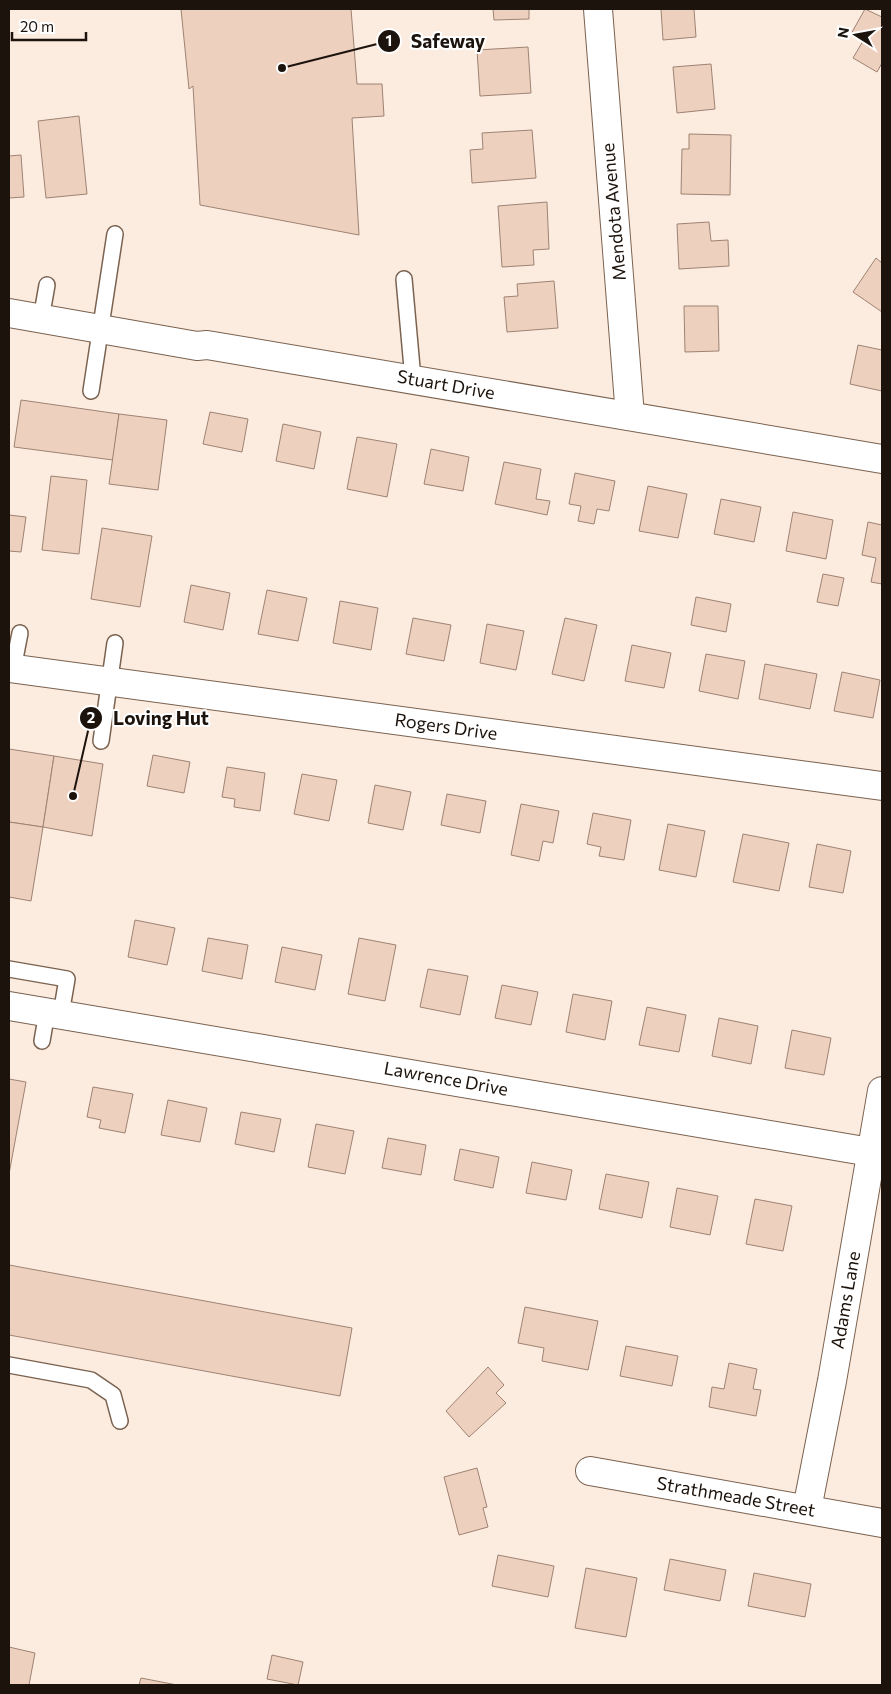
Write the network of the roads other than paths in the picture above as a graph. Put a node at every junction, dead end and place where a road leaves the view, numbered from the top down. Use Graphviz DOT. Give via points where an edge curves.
graph roads {
  1 [pos="598,9"];
  2 [pos="115,234"];
  3 [pos="404,279"];
  4 [pos="47,285"];
  5 [pos="9,313"];
  6 [pos="41,319"];
  7 [pos="101,329"];
  8 [pos="413,380"];
  9 [pos="91,391"];
  10 [pos="630,416"];
  11 [pos="882,459"];
  12 [pos="20,632"];
  13 [pos="115,643"];
  14 [pos="11,669"];
  15 [pos="109,682"];
  16 [pos="102,740"];
  17 [pos="882,786"];
  18 [pos="9,970"];
  19 [pos="9,1006"];
  20 [pos="54,1013"];
  21 [pos="42,1041"];
  22 [pos="882,1091"];
  23 [pos="877,1153"];
  24 [pos="9,1365"];
  25 [pos="120,1421"];
  26 [pos="590,1471"];
  27 [pos="807,1509"];
  28 [pos="882,1523"];
  1 -- 10 [label="street, Mendota Avenue"];
  2 -- 7 [label="lane"];
  3 -- 8 [label="lane"];
  4 -- 6 [label="lane"];
  5 -- 6 [label="street, Stuart Drive"];
  6 -- 7 [label="street, Stuart Drive"];
  7 -- 8 [label="street, Stuart Drive"];
  7 -- 9 [label="lane"];
  8 -- 10 [label="street, Stuart Drive"];
  10 -- 11 [label="street, Stuart Drive"];
  12 -- 14 [label="lane"];
  13 -- 15 [label="lane"];
  14 -- 15 [label="street, Rogers Drive"];
  15 -- 16 [label="lane"];
  15 -- 17 [label="street, Rogers Drive"];
  18 -- 20 [label="lane" via="67,980"];
  19 -- 20 [label="street, Lawrence Drive"];
  20 -- 21 [label="lane"];
  20 -- 23 [label="street, Lawrence Drive"];
  22 -- 23 [label="street, Adams Lane"];
  23 -- 27 [label="street, Adams Lane"];
  24 -- 25 [label="lane" via="91,1380 113,1395"];
  26 -- 27 [label="street, Strathmeade Street"];
  27 -- 28 [label="street, Strathmeade Street"];
}
